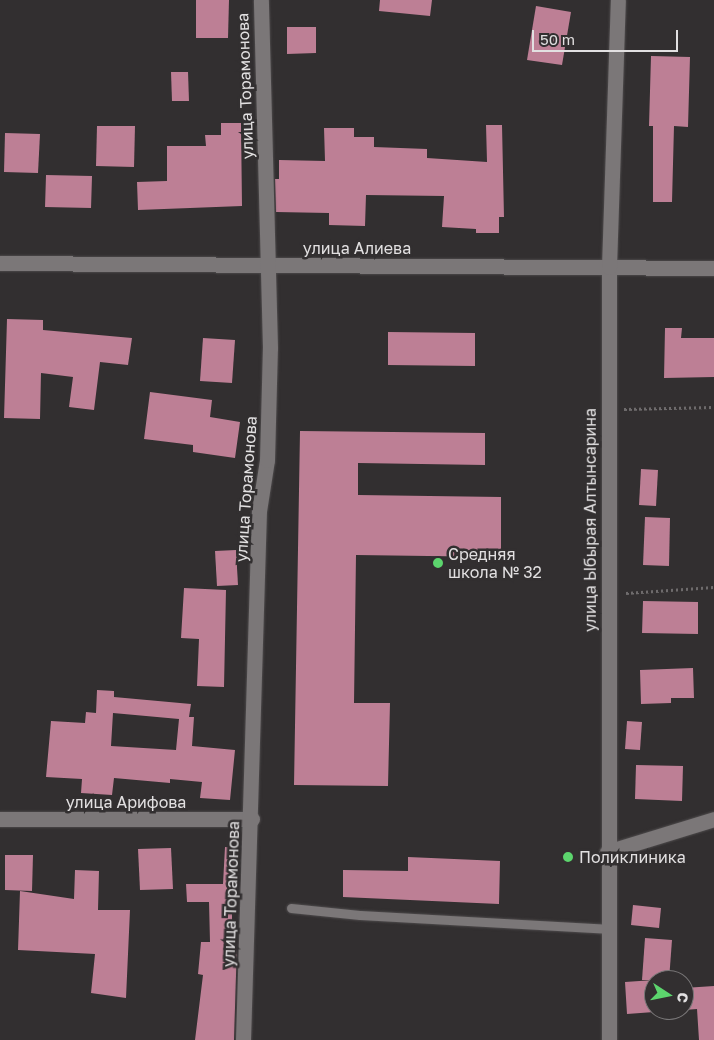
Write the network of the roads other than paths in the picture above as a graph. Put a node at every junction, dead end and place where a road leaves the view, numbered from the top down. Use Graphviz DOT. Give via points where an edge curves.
graph roads {
  1 [pos="260,0"];
  2 [pos="618,0"];
  3 [pos="0,263"];
  4 [pos="268,266"];
  5 [pos="608,266"];
  6 [pos="714,268"];
  7 [pos="0,819"];
  8 [pos="252,819"];
  9 [pos="714,819"];
  10 [pos="607,852"];
  11 [pos="291,908"];
  12 [pos="608,930"];
  13 [pos="243,1040"];
  14 [pos="609,1040"];
  1 -- 4 [label="street, улица Торамонова"];
  2 -- 5 [label="street, улица Ыбырая Алтынсарина"];
  3 -- 4 [label="street, улица Алиева"];
  4 -- 5 [label="street, улица Алиева"];
  4 -- 8 [label="street, улица Торамонова" via="270,366 267,460 259,511"];
  5 -- 6 [label="street, улица Алиева"];
  5 -- 10 [label="street, улица Ыбырая Алтынсарина"];
  7 -- 8 [label="street, улица Арифова"];
  8 -- 13 [label="street, улица Торамонова"];
  9 -- 10 [label="street"];
  10 -- 12 [label="street, улица Ыбырая Алтынсарина"];
  11 -- 12 [label="lane"];
  12 -- 14 [label="street, улица Ыбырая Алтынсарина"];
}
